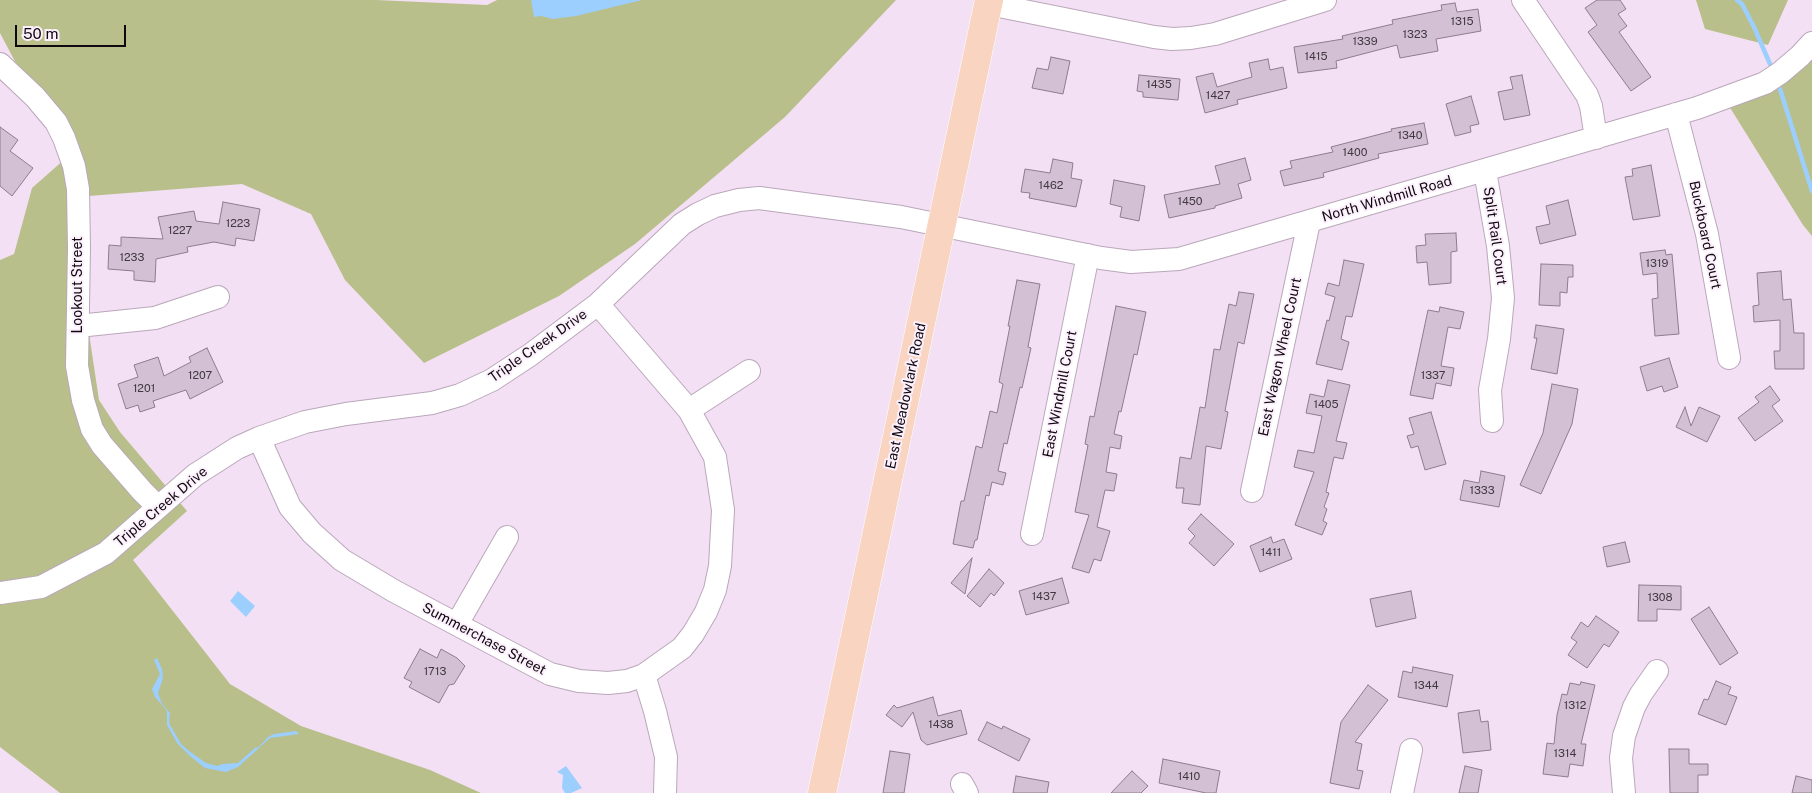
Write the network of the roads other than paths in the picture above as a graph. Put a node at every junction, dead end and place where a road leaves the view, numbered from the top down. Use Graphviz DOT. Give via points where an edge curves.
graph roads {
  1 [pos="1325,0"];
  2 [pos="1523,0"];
  3 [pos="989,2"];
  4 [pos="1812,43"];
  5 [pos="0,64"];
  6 [pos="1676,114"];
  7 [pos="1596,138"];
  8 [pos="1485,171"];
  9 [pos="1309,222"];
  10 [pos="942,225"];
  11 [pos="1088,255"];
  12 [pos="218,297"];
  13 [pos="598,304"];
  14 [pos="78,326"];
  15 [pos="1728,358"];
  16 [pos="749,370"];
  17 [pos="689,410"];
  18 [pos="1492,421"];
  19 [pos="259,438"];
  20 [pos="1252,492"];
  21 [pos="158,507"];
  22 [pos="1032,534"];
  23 [pos="506,537"];
  24 [pos="0,593"];
  25 [pos="457,624"];
  26 [pos="1657,671"];
  27 [pos="644,676"];
  28 [pos="1411,750"];
  29 [pos="665,793"];
  30 [pos="822,793"];
  31 [pos="1402,793"];
  32 [pos="1624,793"];
  1 -- 3 [label="street" via="1215,34 1172,39"];
  2 -- 7 [label="street" via="1587,95"];
  3 -- 10 [label="main road, East Meadowlark Road"];
  4 -- 6 [label="street, North Windmill Road" via="1766,83"];
  5 -- 14 [label="street, Lookout Street" via="56,122 74,166 78,189"];
  6 -- 7 [label="street, North Windmill Road"];
  6 -- 15 [label="street, Buckboard Court" via="1707,234"];
  7 -- 8 [label="street, North Windmill Road"];
  8 -- 9 [label="street, North Windmill Road"];
  8 -- 18 [label="street, Split Rail Court" via="1503,298 1490,390"];
  9 -- 11 [label="street, North Windmill Road" via="1179,259 1131,262"];
  9 -- 20 [label="street, East Wagon Wheel Court"];
  10 -- 11 [label="street, North Windmill Road"];
  10 -- 13 [label="street, Triple Creek Drive" via="759,198 739,200 715,206 682,224"];
  10 -- 30 [label="main road, East Meadowlark Road"];
  11 -- 22 [label="street, East Windmill Court"];
  12 -- 14 [label="street" via="155,318"];
  13 -- 17 [label="street, Summerchase Street"];
  13 -- 19 [label="street, Triple Creek Drive" via="530,356 460,395 432,403 305,422"];
  14 -- 21 [label="street, Lookout Street" via="77,366 92,429 119,465"];
  16 -- 17 [label="street"];
  17 -- 27 [label="street, Summerchase Street" via="715,457 723,510 720,566 715,590 693,634 682,648"];
  19 -- 21 [label="street, Triple Creek Drive" via="202,470"];
  19 -- 25 [label="street, Summerchase Street" via="290,507 312,533 342,560"];
  21 -- 24 [label="street, Triple Creek Drive" via="106,553 41,587"];
  23 -- 25 [label="street"];
  25 -- 27 [label="street, Summerchase Street" via="550,674 578,682 608,683"];
  26 -- 32 [label="street" via="1640,694 1624,736 1621,758"];
  27 -- 29 [label="street" via="666,757"];
  28 -- 31 [label="street"];
}
